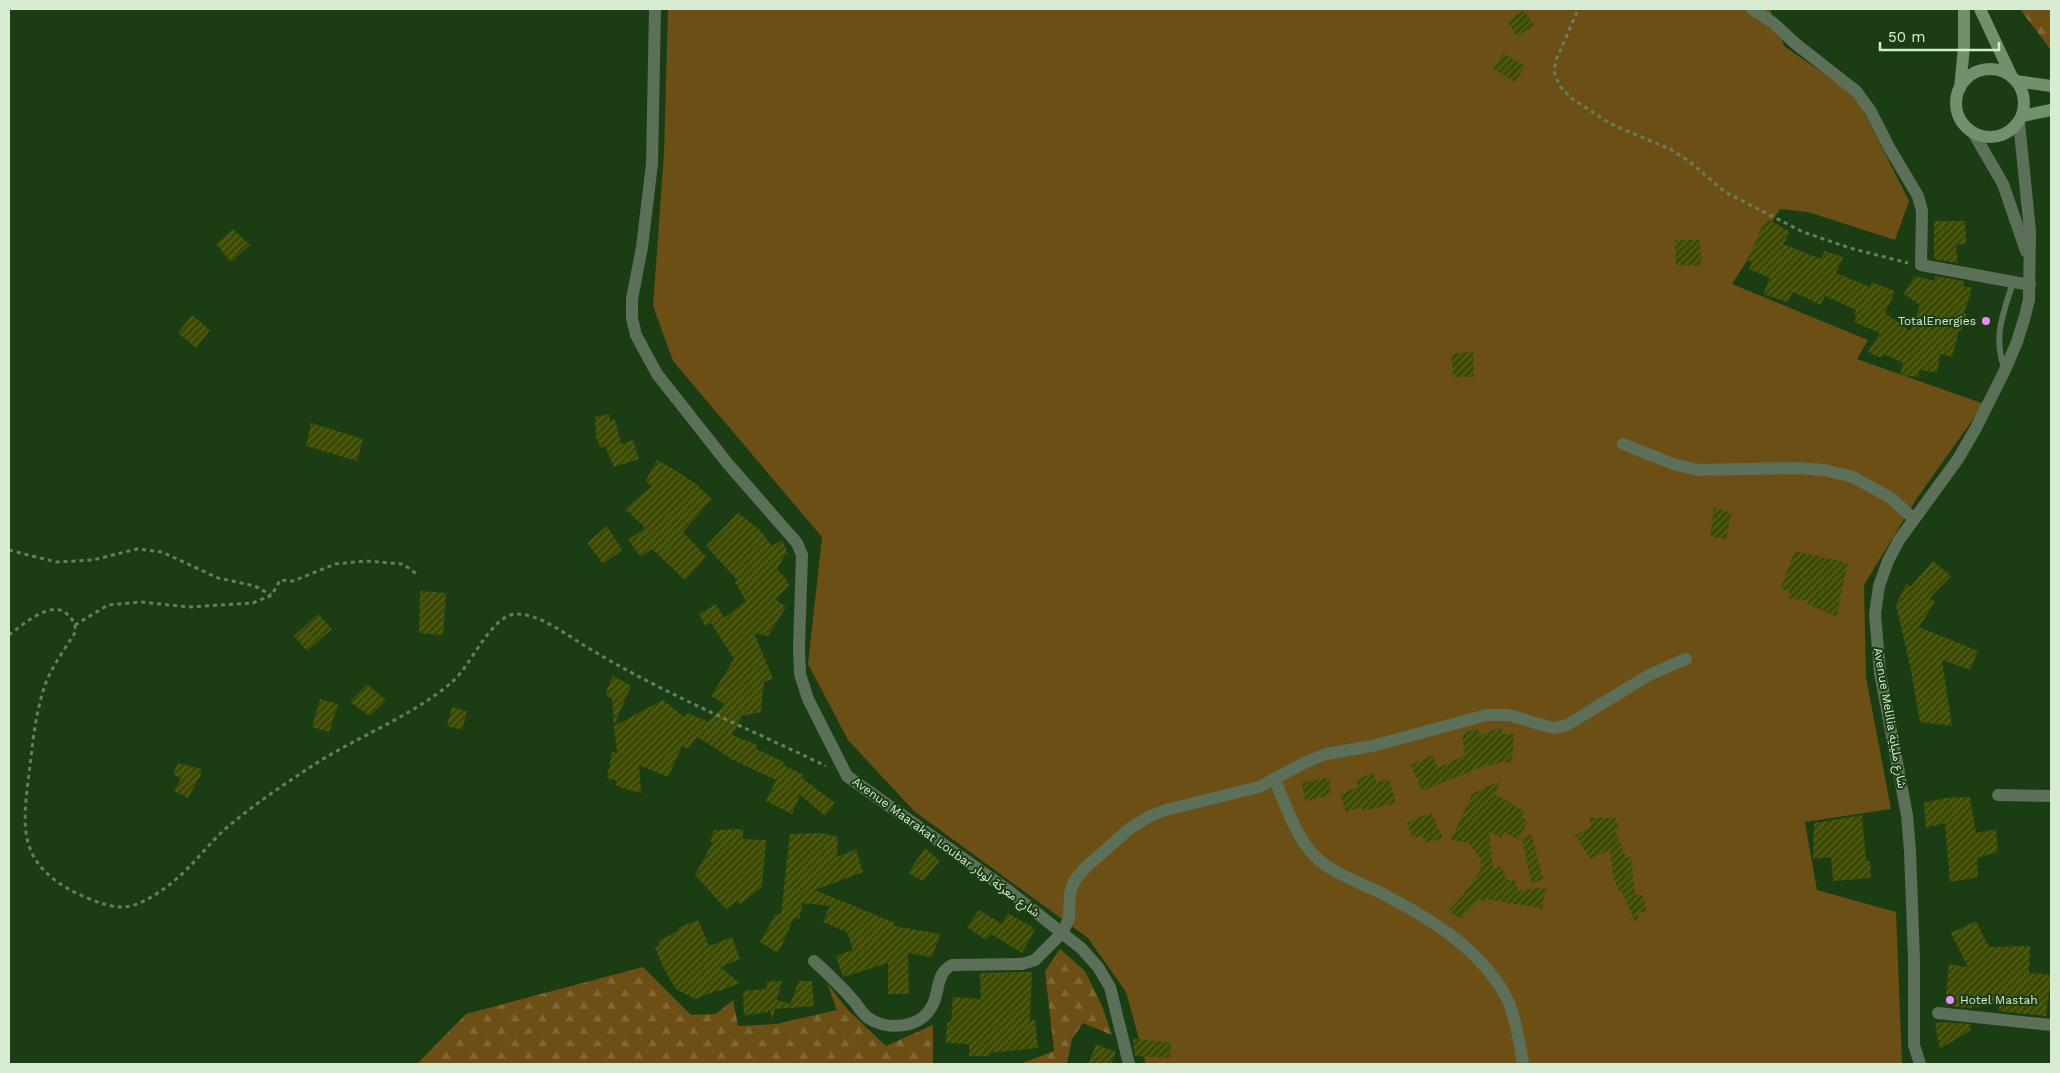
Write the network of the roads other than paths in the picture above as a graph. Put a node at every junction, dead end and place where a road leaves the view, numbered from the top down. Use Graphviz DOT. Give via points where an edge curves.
graph roads {
  1 [pos="655,9"];
  2 [pos="1752,9"];
  3 [pos="1964,9"];
  4 [pos="1980,9"];
  5 [pos="2014,79"];
  6 [pos="2051,86"];
  7 [pos="1960,88"];
  8 [pos="2051,110"];
  9 [pos="2021,119"];
  10 [pos="1974,134"];
  11 [pos="2029,261"];
  12 [pos="2013,282"];
  13 [pos="2030,285"];
  14 [pos="2003,374"];
  15 [pos="1623,444"];
  16 [pos="1914,519"];
  17 [pos="1686,658"];
  18 [pos="1275,780"];
  19 [pos="1998,795"];
  20 [pos="2051,796"];
  21 [pos="1063,932"];
  22 [pos="814,961"];
  23 [pos="1938,1013"];
  24 [pos="2051,1025"];
  25 [pos="1129,1064"];
  26 [pos="1523,1064"];
  27 [pos="1920,1064"];
  1 -- 21 [label="street, Avenue Maarakat Loubar شارع معركة لوبار" via="652,164 632,299 636,335 657,374 728,464 797,543 802,555 800,674 808,698 847,776"];
  2 -- 12 [label="street" via="1846,82 1870,110 1918,196 1922,211 1921,265"];
  3 -- 7 [label="main road"];
  4 -- 5 [label="main road"];
  5 -- 6 [label="main road"];
  5 -- 7 [label="main road" via="2004,72 1984,70 1966,79"];
  5 -- 9 [label="main road" via="2022,91"];
  7 -- 10 [label="main road" via="1956,97 1959,118"];
  8 -- 9 [label="main road"];
  9 -- 10 [label="main road" via="2011,131 1999,136 1986,138"];
  9 -- 11 [label="street, Avenue Melilia شارع ملياية" via="2029,210"];
  10 -- 11 [label="street, Avenue Melilia شارع ملياية" via="2003,184"];
  11 -- 13 [label="street, Avenue Melilia شارع ملياية"];
  12 -- 13 [label="street"];
  12 -- 14 [label="lane" via="1998,338"];
  13 -- 14 [label="street, Avenue Melilia شارع ملياية" via="2025,316"];
  14 -- 16 [label="street, Avenue Melilia شارع ملياية" via="1958,459"];
  15 -- 16 [label="street" via="1673,464 1698,470 1797,468 1853,477 1891,498"];
  16 -- 27 [label="street, Avenue Melilia شارع ملياية" via="1888,561 1879,586 1875,614 1880,673 1907,814 1913,897 1914,1045"];
  17 -- 18 [label="street" via="1648,675 1567,725 1553,728 1509,715 1487,715 1372,746 1326,754"];
  18 -- 21 [label="street" via="1243,792 1166,810 1128,830 1074,880 1069,918"];
  18 -- 26 [label="street" via="1294,824 1316,858 1429,920 1490,971 1506,996"];
  19 -- 20 [label="street"];
  21 -- 22 [label="street" via="1035,960 1022,964 952,965 940,978 937,997 929,1014 913,1023 895,1026 866,1016"];
  21 -- 25 [label="street, Avenue Maarakat Loubar شارع معركة لوبار" via="1098,967 1110,988"];
  23 -- 24 [label="street"];
}
